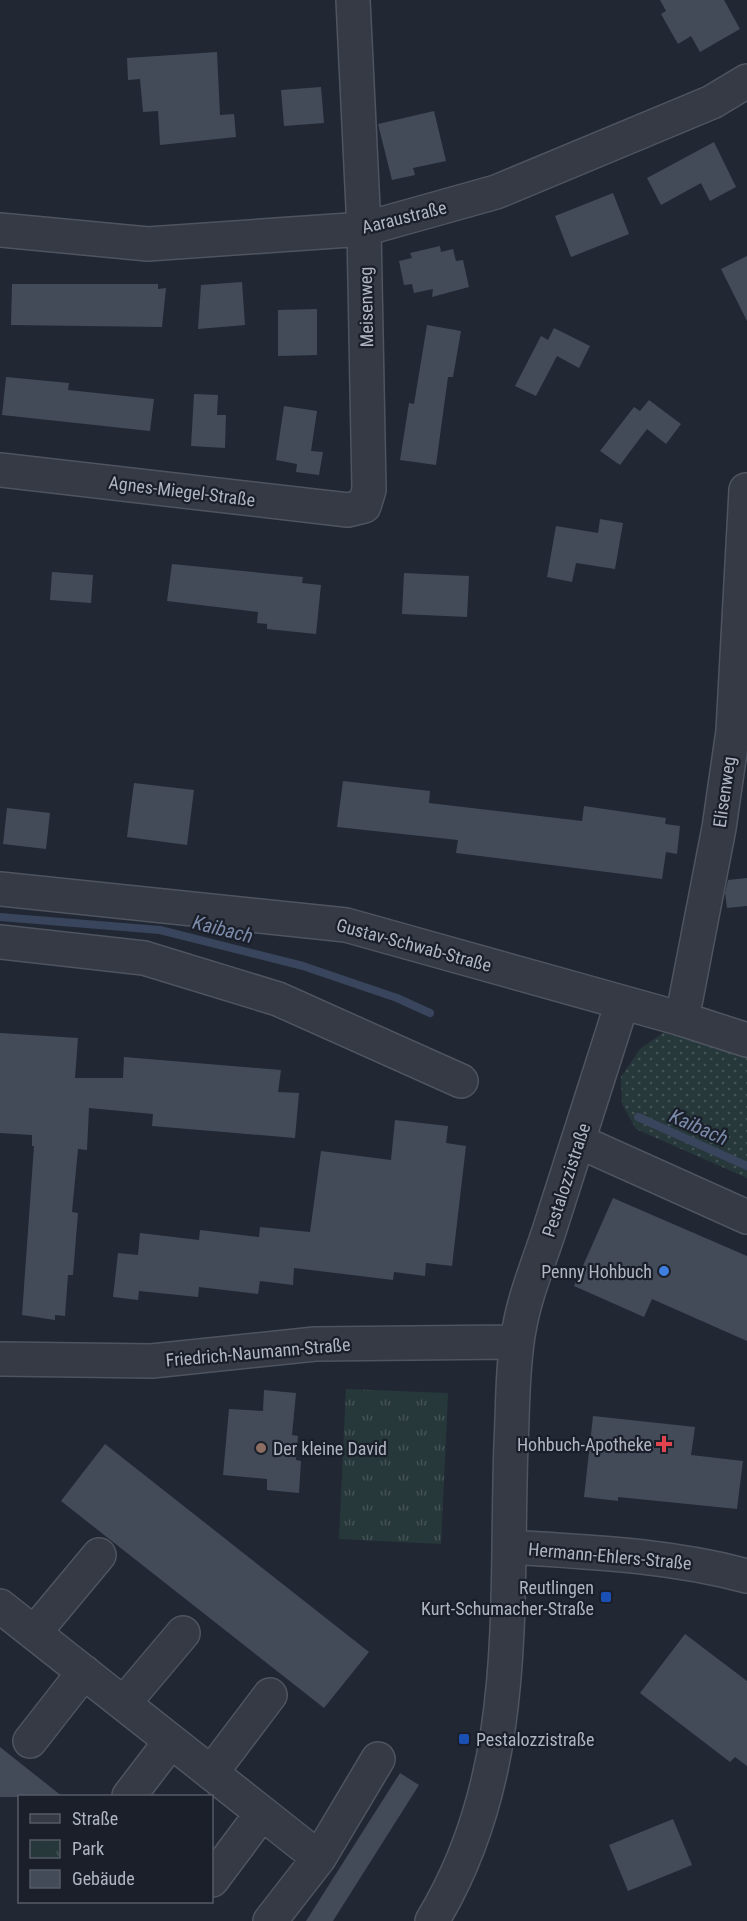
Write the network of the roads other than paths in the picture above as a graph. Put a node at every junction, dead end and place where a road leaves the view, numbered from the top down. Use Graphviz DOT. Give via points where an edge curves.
graph roads {
  1 [pos="353,0"];
  2 [pos="747,81"];
  3 [pos="364,229"];
  4 [pos="0,230"];
  5 [pos="0,470"];
  6 [pos="746,490"];
  7 [pos="364,506"];
  8 [pos="0,889"];
  9 [pos="0,942"];
  10 [pos="622,1003"];
  11 [pos="682,1018"];
  12 [pos="747,1040"];
  13 [pos="461,1081"];
  14 [pos="578,1142"];
  15 [pos="747,1217"];
  16 [pos="517,1342"];
  17 [pos="0,1359"];
  18 [pos="509,1547"];
  19 [pos="99,1555"];
  20 [pos="747,1576"];
  21 [pos="0,1606"];
  22 [pos="34,1633"];
  23 [pos="183,1633"];
  24 [pos="84,1672"];
  25 [pos="270,1695"];
  26 [pos="124,1703"];
  27 [pos="171,1741"];
  28 [pos="30,1742"];
  29 [pos="378,1759"];
  30 [pos="211,1773"];
  31 [pos="130,1795"];
  32 [pos="262,1813"];
  33 [pos="319,1858"];
  34 [pos="213,1879"];
  35 [pos="270,1921"];
  36 [pos="432,1921"];
  1 -- 3 [label="street, Meisenweg"];
  2 -- 3 [label="street, Aaraustraße" via="712,102 496,192"];
  3 -- 4 [label="street, Aaraustraße" via="148,244"];
  3 -- 7 [label="street, Meisenweg" via="369,490"];
  5 -- 7 [label="street, Agnes-Miegel-Straße" via="348,510"];
  6 -- 11 [label="street, Elisenweg" via="733,731 719,828"];
  8 -- 10 [label="street, Gustav-Schwab-Straße" via="346,925"];
  9 -- 13 [label="street" via="144,958 278,999"];
  10 -- 11 [label="street, Gustav-Schwab-Straße"];
  10 -- 14 [label="street, Pestalozzistraße"];
  11 -- 12 [label="street, Gustav-Schwab-Straße"];
  14 -- 15 [label="street"];
  14 -- 16 [label="street, Pestalozzistraße" via="530,1289"];
  16 -- 17 [label="street, Friedrich-Naumann-Straße" via="315,1344 152,1361"];
  16 -- 18 [label="street, Pestalozzistraße"];
  18 -- 20 [label="street, Hermann-Ehlers-Straße" via="637,1555"];
  18 -- 36 [label="street, Pestalozzistraße" via="505,1675 493,1768 475,1834"];
  19 -- 22 [label="street"];
  21 -- 22 [label="street"];
  22 -- 24 [label="street"];
  23 -- 26 [label="street"];
  24 -- 26 [label="street"];
  24 -- 28 [label="street"];
  25 -- 30 [label="street"];
  26 -- 27 [label="street"];
  27 -- 30 [label="street"];
  27 -- 31 [label="street"];
  29 -- 33 [label="street"];
  30 -- 32 [label="street"];
  32 -- 33 [label="street"];
  32 -- 34 [label="street"];
  33 -- 35 [label="street"];
}
